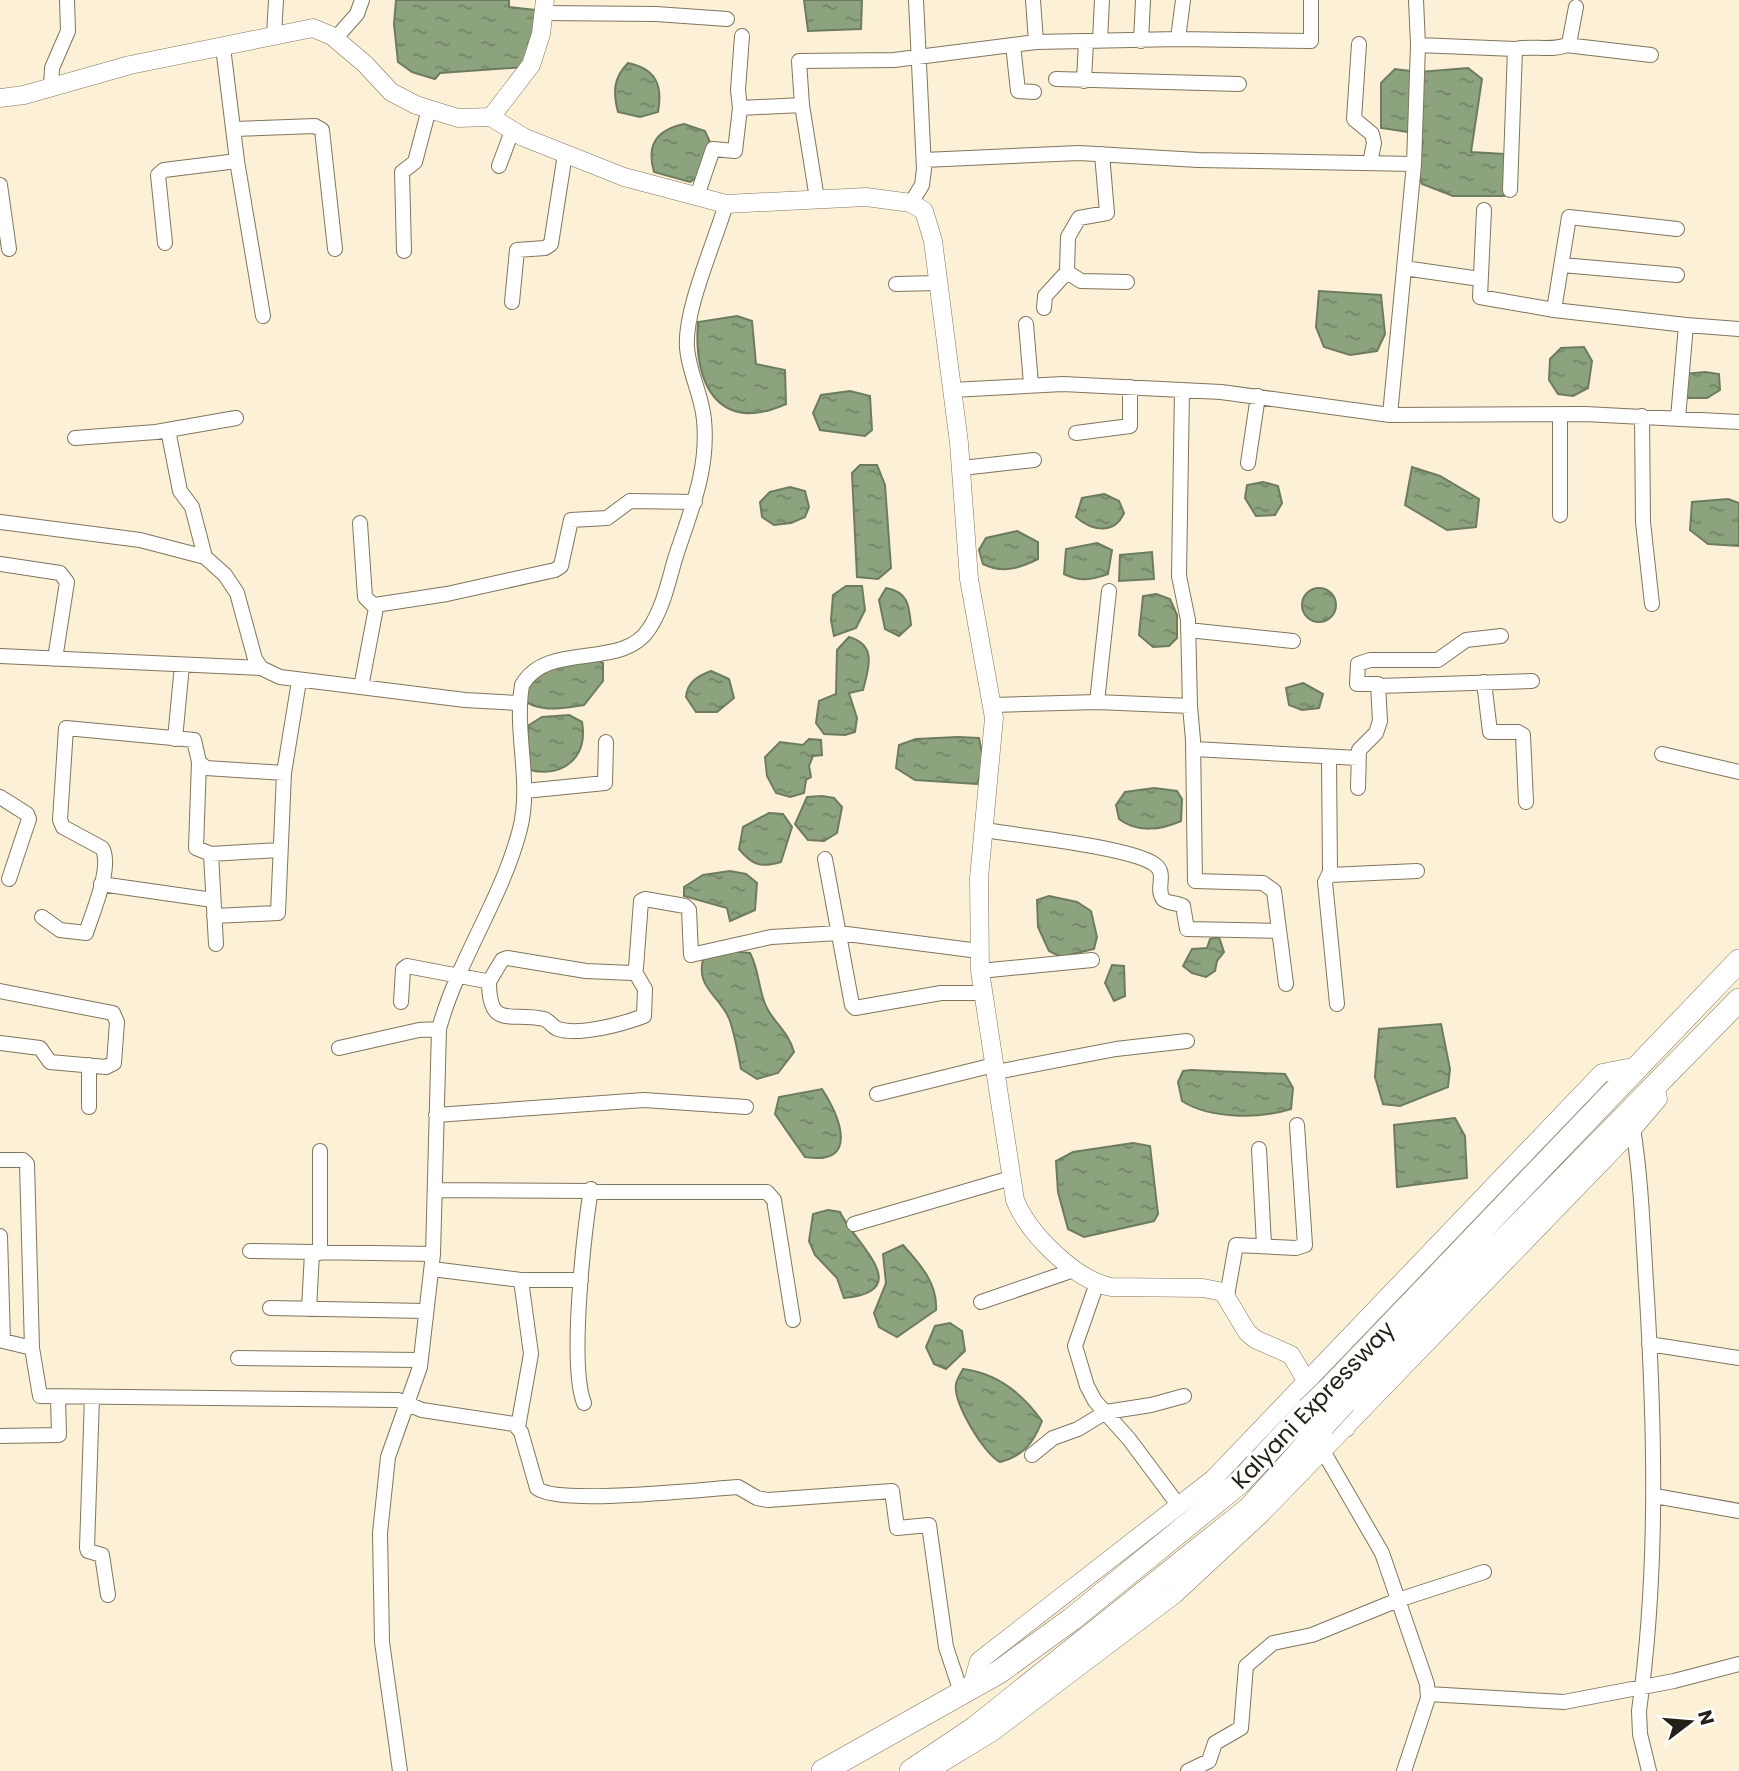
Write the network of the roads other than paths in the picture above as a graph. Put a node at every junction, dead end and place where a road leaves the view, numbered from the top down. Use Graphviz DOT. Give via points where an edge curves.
graph roads {
  1 [pos="67,0"];
  2 [pos="275,0"];
  3 [pos="362,0"];
  4 [pos="916,0"];
  5 [pos="1033,0"];
  6 [pos="1102,0"];
  7 [pos="1143,0"];
  8 [pos="1184,0"];
  9 [pos="1311,0"];
  10 [pos="1416,0"];
  11 [pos="544,7"];
  12 [pos="1576,7"];
  13 [pos="727,19"];
  14 [pos="274,36"];
  15 [pos="742,36"];
  16 [pos="335,39"];
  17 [pos="1178,39"];
  18 [pos="1093,41"];
  19 [pos="1141,41"];
  20 [pos="1036,42"];
  21 [pos="1359,44"];
  22 [pos="1013,45"];
  23 [pos="1418,45"];
  24 [pos="1566,46"];
  25 [pos="223,47"];
  26 [pos="1515,49"];
  27 [pos="1651,55"];
  28 [pos="920,57"];
  29 [pos="1056,79"];
  30 [pos="1084,81"];
  31 [pos="1239,84"];
  32 [pos="51,88"];
  33 [pos="1034,92"];
  34 [pos="0,98"];
  35 [pos="802,105"];
  36 [pos="740,108"];
  37 [pos="429,109"];
  38 [pos="491,117"];
  39 [pos="233,129"];
  40 [pos="512,131"];
  41 [pos="565,154"];
  42 [pos="1102,154"];
  43 [pos="924,160"];
  44 [pos="237,161"];
  45 [pos="1370,163"];
  46 [pos="1414,164"];
  47 [pos="499,166"];
  48 [pos="0,185"];
  49 [pos="1510,190"];
  50 [pos="697,196"];
  51 [pos="817,199"];
  52 [pos="911,203"];
  53 [pos="726,204"];
  54 [pos="1484,210"];
  55 [pos="1677,229"];
  56 [pos="165,243"];
  57 [pos="9,249"];
  58 [pos="335,249"];
  59 [pos="404,251"];
  60 [pos="1562,265"];
  61 [pos="1404,268"];
  62 [pos="1067,272"];
  63 [pos="1677,275"];
  64 [pos="1480,279"];
  65 [pos="1127,282"];
  66 [pos="938,283"];
  67 [pos="896,284"];
  68 [pos="512,302"];
  69 [pos="1044,308"];
  70 [pos="1554,310"];
  71 [pos="263,316"];
  72 [pos="1026,324"];
  73 [pos="1686,325"];
  74 [pos="1739,329"];
  75 [pos="1031,384"];
  76 [pos="1130,387"];
  77 [pos="953,390"];
  78 [pos="1182,390"];
  79 [pos="1258,396"];
  80 [pos="1560,414"];
  81 [pos="1390,415"];
  82 [pos="1642,416"];
  83 [pos="236,418"];
  84 [pos="1678,418"];
  85 [pos="1739,422"];
  86 [pos="168,430"];
  87 [pos="1076,433"];
  88 [pos="75,438"];
  89 [pos="1034,460"];
  90 [pos="1248,463"];
  91 [pos="962,468"];
  92 [pos="695,502"];
  93 [pos="1560,515"];
  94 [pos="0,522"];
  95 [pos="360,523"];
  96 [pos="205,557"];
  97 [pos="0,564"];
  98 [pos="1109,591"];
  99 [pos="1652,604"];
  100 [pos="375,605"];
  101 [pos="1188,630"];
  102 [pos="1501,636"];
  103 [pos="1293,641"];
  104 [pos="0,656"];
  105 [pos="55,659"];
  106 [pos="182,665"];
  107 [pos="261,668"];
  108 [pos="299,681"];
  109 [pos="1532,681"];
  110 [pos="1484,682"];
  111 [pos="1379,686"];
  112 [pos="361,687"];
  113 [pos="1097,702"];
  114 [pos="519,703"];
  115 [pos="993,705"];
  116 [pos="1190,706"];
  117 [pos="175,739"];
  118 [pos="606,742"];
  119 [pos="1194,749"];
  120 [pos="1662,754"];
  121 [pos="1329,758"];
  122 [pos="1358,758"];
  123 [pos="199,762"];
  124 [pos="1739,772"];
  125 [pos="284,773"];
  126 [pos="1358,788"];
  127 [pos="525,792"];
  128 [pos="0,797"];
  129 [pos="1526,802"];
  130 [pos="985,830"];
  131 [pos="279,849"];
  132 [pos="211,854"];
  133 [pos="825,859"];
  134 [pos="1417,871"];
  135 [pos="1330,875"];
  136 [pos="9,879"];
  137 [pos="101,884"];
  138 [pos="213,900"];
  139 [pos="214,916"];
  140 [pos="42,917"];
  141 [pos="1279,931"];
  142 [pos="839,933"];
  143 [pos="216,944"];
  144 [pos="979,951"];
  145 [pos="1092,960"];
  146 [pos="1739,961"];
  147 [pos="980,971"];
  148 [pos="635,972"];
  149 [pos="458,974"];
  150 [pos="489,981"];
  151 [pos="1286,984"];
  152 [pos="0,991"];
  153 [pos="982,993"];
  154 [pos="1739,1000"];
  155 [pos="401,1002"];
  156 [pos="1338,1003"];
  157 [pos="439,1029"];
  158 [pos="1187,1041"];
  159 [pos="0,1043"];
  160 [pos="339,1048"];
  161 [pos="89,1065"];
  162 [pos="1638,1066"];
  163 [pos="995,1068"];
  164 [pos="1654,1087"];
  165 [pos="877,1094"];
  166 [pos="89,1107"];
  167 [pos="746,1107"];
  168 [pos="436,1115"];
  169 [pos="1297,1125"];
  170 [pos="1633,1128"];
  171 [pos="1259,1149"];
  172 [pos="320,1150"];
  173 [pos="0,1160"];
  174 [pos="1011,1178"];
  175 [pos="591,1189"];
  176 [pos="436,1190"];
  177 [pos="854,1224"];
  178 [pos="0,1236"];
  179 [pos="1264,1245"];
  180 [pos="250,1251"];
  181 [pos="316,1253"];
  182 [pos="433,1261"];
  183 [pos="1074,1270"];
  184 [pos="521,1280"];
  185 [pos="581,1280"];
  186 [pos="1097,1283"];
  187 [pos="1227,1296"];
  188 [pos="981,1302"];
  189 [pos="270,1308"];
  190 [pos="309,1309"];
  191 [pos="426,1311"];
  192 [pos="793,1320"];
  193 [pos="1650,1344"];
  194 [pos="32,1348"];
  195 [pos="238,1358"];
  196 [pos="1739,1358"];
  197 [pos="420,1360"];
  198 [pos="1307,1382"];
  199 [pos="1339,1393"];
  200 [pos="1184,1396"];
  201 [pos="92,1397"];
  202 [pos="58,1398"];
  203 [pos="584,1403"];
  204 [pos="408,1404"];
  205 [pos="1106,1412"];
  206 [pos="1326,1421"];
  207 [pos="518,1427"];
  208 [pos="0,1436"];
  209 [pos="1323,1451"];
  210 [pos="1032,1455"];
  211 [pos="1654,1496"];
  212 [pos="1179,1506"];
  213 [pos="1739,1511"];
  214 [pos="1484,1572"];
  215 [pos="108,1595"];
  216 [pos="1398,1600"];
  217 [pos="1739,1664"];
  218 [pos="1642,1687"];
  219 [pos="966,1689"];
  220 [pos="1428,1694"];
  221 [pos="400,1771"];
  222 [pos="823,1771"];
  223 [pos="912,1771"];
  224 [pos="929,1771"];
  225 [pos="1188,1771"];
  226 [pos="1404,1771"];
  227 [pos="1648,1771"];
  1 -- 32 [label="street" via="68,31 52,68"];
  2 -- 14 [label="street"];
  3 -- 16 [label="street" via="358,14"];
  4 -- 28 [label="street"];
  5 -- 20 [label="street"];
  6 -- 18 [label="street"];
  7 -- 19 [label="street"];
  8 -- 17 [label="street"];
  9 -- 17 [label="street" via="1311,41"];
  10 -- 23 [label="street"];
  11 -- 13 [label="street"];
  11 -- 38 [label="street" via="531,65"];
  12 -- 24 [label="street"];
  14 -- 16 [label="street" via="313,28"];
  14 -- 25 [label="street"];
  15 -- 36 [label="street"];
  16 -- 37 [label="street" via="391,92"];
  17 -- 19 [label="street"];
  18 -- 19 [label="street"];
  18 -- 20 [label="street"];
  18 -- 30 [label="street"];
  20 -- 22 [label="street"];
  21 -- 45 [label="street" via="1354,119 1372,134"];
  22 -- 28 [label="street"];
  22 -- 33 [label="street" via="1018,91"];
  23 -- 26 [label="street"];
  23 -- 46 [label="street"];
  24 -- 26 [label="street"];
  24 -- 27 [label="street"];
  25 -- 32 [label="street" via="130,65"];
  25 -- 39 [label="street"];
  26 -- 49 [label="street"];
  28 -- 35 [label="street" via="799,61"];
  28 -- 43 [label="street"];
  29 -- 30 [label="street"];
  30 -- 31 [label="street"];
  32 -- 34 [label="street"];
  35 -- 36 [label="street"];
  35 -- 51 [label="street"];
  36 -- 50 [label="street" via="735,150 713,149"];
  37 -- 38 [label="street" via="458,118"];
  37 -- 59 [label="street" via="415,162 403,168"];
  38 -- 40 [label="street"];
  39 -- 44 [label="street"];
  39 -- 58 [label="street" via="315,126 322,130"];
  40 -- 41 [label="street"];
  40 -- 47 [label="street"];
  41 -- 50 [label="street" via="624,177"];
  41 -- 68 [label="street" via="551,244 517,250"];
  42 -- 43 [label="street"];
  42 -- 45 [label="street"];
  42 -- 62 [label="street" via="1107,213 1079,218 1068,237"];
  43 -- 52 [label="street" via="922,185"];
  44 -- 56 [label="street" via="164,170 158,175"];
  44 -- 71 [label="street"];
  45 -- 46 [label="street"];
  46 -- 61 [label="street"];
  48 -- 57 [label="street"];
  50 -- 53 [label="street"];
  51 -- 52 [label="street" via="866,197"];
  51 -- 53 [label="street"];
  52 -- 66 [label="street" via="924,211 930,225"];
  53 -- 92 [label="street" via="687,347 705,423 703,477"];
  54 -- 64 [label="street"];
  55 -- 60 [label="street" via="1569,217"];
  60 -- 63 [label="street"];
  60 -- 70 [label="street"];
  61 -- 64 [label="street"];
  61 -- 81 [label="street"];
  62 -- 65 [label="street" via="1081,281"];
  62 -- 69 [label="street" via="1045,296"];
  64 -- 70 [label="street" via="1480,297"];
  66 -- 67 [label="street"];
  66 -- 77 [label="street"];
  70 -- 73 [label="street"];
  72 -- 75 [label="street"];
  73 -- 74 [label="street"];
  73 -- 84 [label="street"];
  75 -- 76 [label="street"];
  75 -- 77 [label="street"];
  76 -- 78 [label="street"];
  76 -- 87 [label="street" via="1130,426"];
  77 -- 91 [label="street"];
  78 -- 79 [label="street"];
  78 -- 101 [label="street" via="1179,576"];
  79 -- 81 [label="street"];
  79 -- 90 [label="street"];
  80 -- 81 [label="street"];
  80 -- 82 [label="street"];
  80 -- 93 [label="street"];
  82 -- 84 [label="street"];
  82 -- 99 [label="street" via="1643,522"];
  83 -- 86 [label="street"];
  84 -- 85 [label="street"];
  86 -- 88 [label="street"];
  86 -- 96 [label="street" via="180,491 192,507"];
  89 -- 91 [label="street"];
  91 -- 115 [label="street" via="969,579"];
  92 -- 100 [label="street" via="630,501 607,517 571,520 561,566 555,570"];
  92 -- 114 [label="street" via="662,606 647,632 616,650 542,667 524,680"];
  94 -- 96 [label="street" via="139,540"];
  95 -- 100 [label="street" via="365,597"];
  96 -- 107 [label="street" via="237,593 251,650"];
  97 -- 105 [label="street" via="64,577"];
  98 -- 113 [label="street"];
  100 -- 112 [label="street"];
  101 -- 103 [label="street"];
  101 -- 116 [label="street"];
  102 -- 111 [label="street" via="1466,640 1438,660 1360,662 1357,684"];
  104 -- 105 [label="street"];
  105 -- 106 [label="street"];
  106 -- 107 [label="street"];
  106 -- 117 [label="street"];
  107 -- 108 [label="street"];
  108 -- 112 [label="street"];
  108 -- 125 [label="street"];
  109 -- 110 [label="street"];
  110 -- 111 [label="street"];
  110 -- 129 [label="street" via="1490,732 1523,735"];
  111 -- 122 [label="street" via="1378,729 1361,747"];
  112 -- 114 [label="street"];
  113 -- 115 [label="street"];
  113 -- 116 [label="street"];
  114 -- 127 [label="street"];
  115 -- 130 [label="street"];
  116 -- 119 [label="street"];
  117 -- 123 [label="street" via="197,743"];
  117 -- 137 [label="street" via="66,729 60,820 63,827 105,852"];
  118 -- 127 [label="street" via="605,783"];
  119 -- 121 [label="street"];
  119 -- 141 [label="street" via="1195,881 1266,884 1274,891"];
  120 -- 124 [label="street"];
  121 -- 122 [label="street"];
  121 -- 135 [label="street"];
  122 -- 126 [label="street"];
  123 -- 125 [label="street" via="206,768"];
  123 -- 132 [label="street" via="196,848"];
  125 -- 131 [label="street"];
  127 -- 149 [label="street" via="514,846"];
  128 -- 136 [label="street" via="29,819"];
  130 -- 141 [label="street" via="1153,863 1161,872 1162,897 1183,906 1188,929"];
  130 -- 144 [label="street" via="979,878"];
  131 -- 132 [label="street"];
  131 -- 139 [label="street" via="276,915"];
  132 -- 138 [label="street"];
  133 -- 142 [label="street"];
  134 -- 135 [label="street"];
  135 -- 156 [label="street" via="1325,882"];
  137 -- 138 [label="street"];
  137 -- 140 [label="street" via="85,933 60,930"];
  138 -- 139 [label="street"];
  139 -- 143 [label="street"];
  141 -- 151 [label="street"];
  142 -- 144 [label="street"];
  142 -- 148 [label="street" via="771,937 691,955 689,910 645,899 637,929"];
  142 -- 153 [label="street" via="855,1007 941,993"];
  144 -- 147 [label="street"];
  145 -- 147 [label="street"];
  146 -- 162 [label="highway, Kalyani Expressway"];
  147 -- 153 [label="street"];
  148 -- 150 [label="street" via="586,971 507,958"];
  148 -- 150 [label="street" via="645,989 644,1016 589,1031 557,1029 544,1019 508,1018 498,1013 490,1004"];
  149 -- 150 [label="street"];
  149 -- 155 [label="street" via="405,967"];
  149 -- 157 [label="street"];
  152 -- 161 [label="street" via="113,1013 117,1022 114,1063"];
  153 -- 163 [label="street"];
  154 -- 164 [label="highway, Kalyani Expressway"];
  157 -- 160 [label="street"];
  157 -- 168 [label="street"];
  158 -- 163 [label="street"];
  159 -- 161 [label="street" via="40,1048 50,1062"];
  161 -- 166 [label="street"];
  162 -- 198 [label="street" via="1601,1073"];
  162 -- 199 [label="highway, Kalyani Expressway"];
  163 -- 165 [label="street"];
  163 -- 174 [label="street"];
  164 -- 170 [label="street" via="1658,1099"];
  164 -- 199 [label="highway, Kalyani Expressway"];
  167 -- 168 [label="street" via="644,1100"];
  168 -- 176 [label="street"];
  169 -- 179 [label="street" via="1305,1245"];
  170 -- 193 [label="street"];
  170 -- 206 [label="street"];
  171 -- 179 [label="street"];
  172 -- 181 [label="street"];
  173 -- 194 [label="street" via="27,1164"];
  174 -- 177 [label="street"];
  174 -- 183 [label="street" via="1025,1221"];
  175 -- 176 [label="street"];
  175 -- 185 [label="street"];
  175 -- 192 [label="street" via="770,1193"];
  176 -- 182 [label="street"];
  178 -- 194 [label="street" via="3,1341"];
  179 -- 187 [label="street" via="1234,1247"];
  180 -- 181 [label="street"];
  181 -- 182 [label="street"];
  181 -- 190 [label="street"];
  182 -- 184 [label="street"];
  182 -- 191 [label="street"];
  183 -- 186 [label="street"];
  183 -- 188 [label="street"];
  184 -- 185 [label="street"];
  184 -- 207 [label="street" via="531,1354"];
  185 -- 203 [label="street" via="580,1391"];
  186 -- 187 [label="street" via="1203,1288"];
  186 -- 205 [label="street" via="1075,1346 1087,1386"];
  187 -- 198 [label="street" via="1247,1332 1290,1355"];
  189 -- 190 [label="street"];
  190 -- 191 [label="street"];
  191 -- 197 [label="street"];
  193 -- 196 [label="street"];
  193 -- 211 [label="street"];
  194 -- 202 [label="street" via="38,1394"];
  195 -- 197 [label="street"];
  197 -- 204 [label="street"];
  198 -- 206 [label="street"];
  198 -- 212 [label="street" via="1213,1479"];
  199 -- 206 [label="highway, Kalyani Expressway, bridge"];
  200 -- 205 [label="street"];
  201 -- 202 [label="street"];
  201 -- 204 [label="street" via="359,1399"];
  201 -- 215 [label="street" via="87,1548 102,1555"];
  202 -- 208 [label="street" via="59,1435"];
  204 -- 207 [label="street"];
  204 -- 221 [label="street" via="387,1457 380,1533 382,1642"];
  205 -- 210 [label="street" via="1052,1438"];
  205 -- 212 [label="street"];
  206 -- 209 [label="street"];
  206 -- 219 [label="highway, Kalyani Expressway" via="1239,1483 1041,1642"];
  206 -- 223 [label="highway, Kalyani Expressway" via="1250,1508 975,1728"];
  207 -- 219 [label="street" via="534,1483 541,1492 589,1496 738,1487 768,1500 892,1492 897,1528 929,1525 946,1647"];
  209 -- 216 [label="street" via="1382,1553"];
  209 -- 224 [label="street" via="1175,1594 991,1733"];
  211 -- 213 [label="street"];
  211 -- 218 [label="street"];
  212 -- 219 [label="street" via="979,1661"];
  214 -- 216 [label="street"];
  216 -- 220 [label="street"];
  216 -- 225 [label="street" via="1312,1636 1273,1643 1248,1662 1241,1728 1215,1744 1209,1761"];
  217 -- 218 [label="street"];
  218 -- 220 [label="street" via="1556,1703"];
  218 -- 227 [label="street" via="1639,1721"];
  219 -- 222 [label="highway, Kalyani Expressway"];
  220 -- 226 [label="street"];
}
